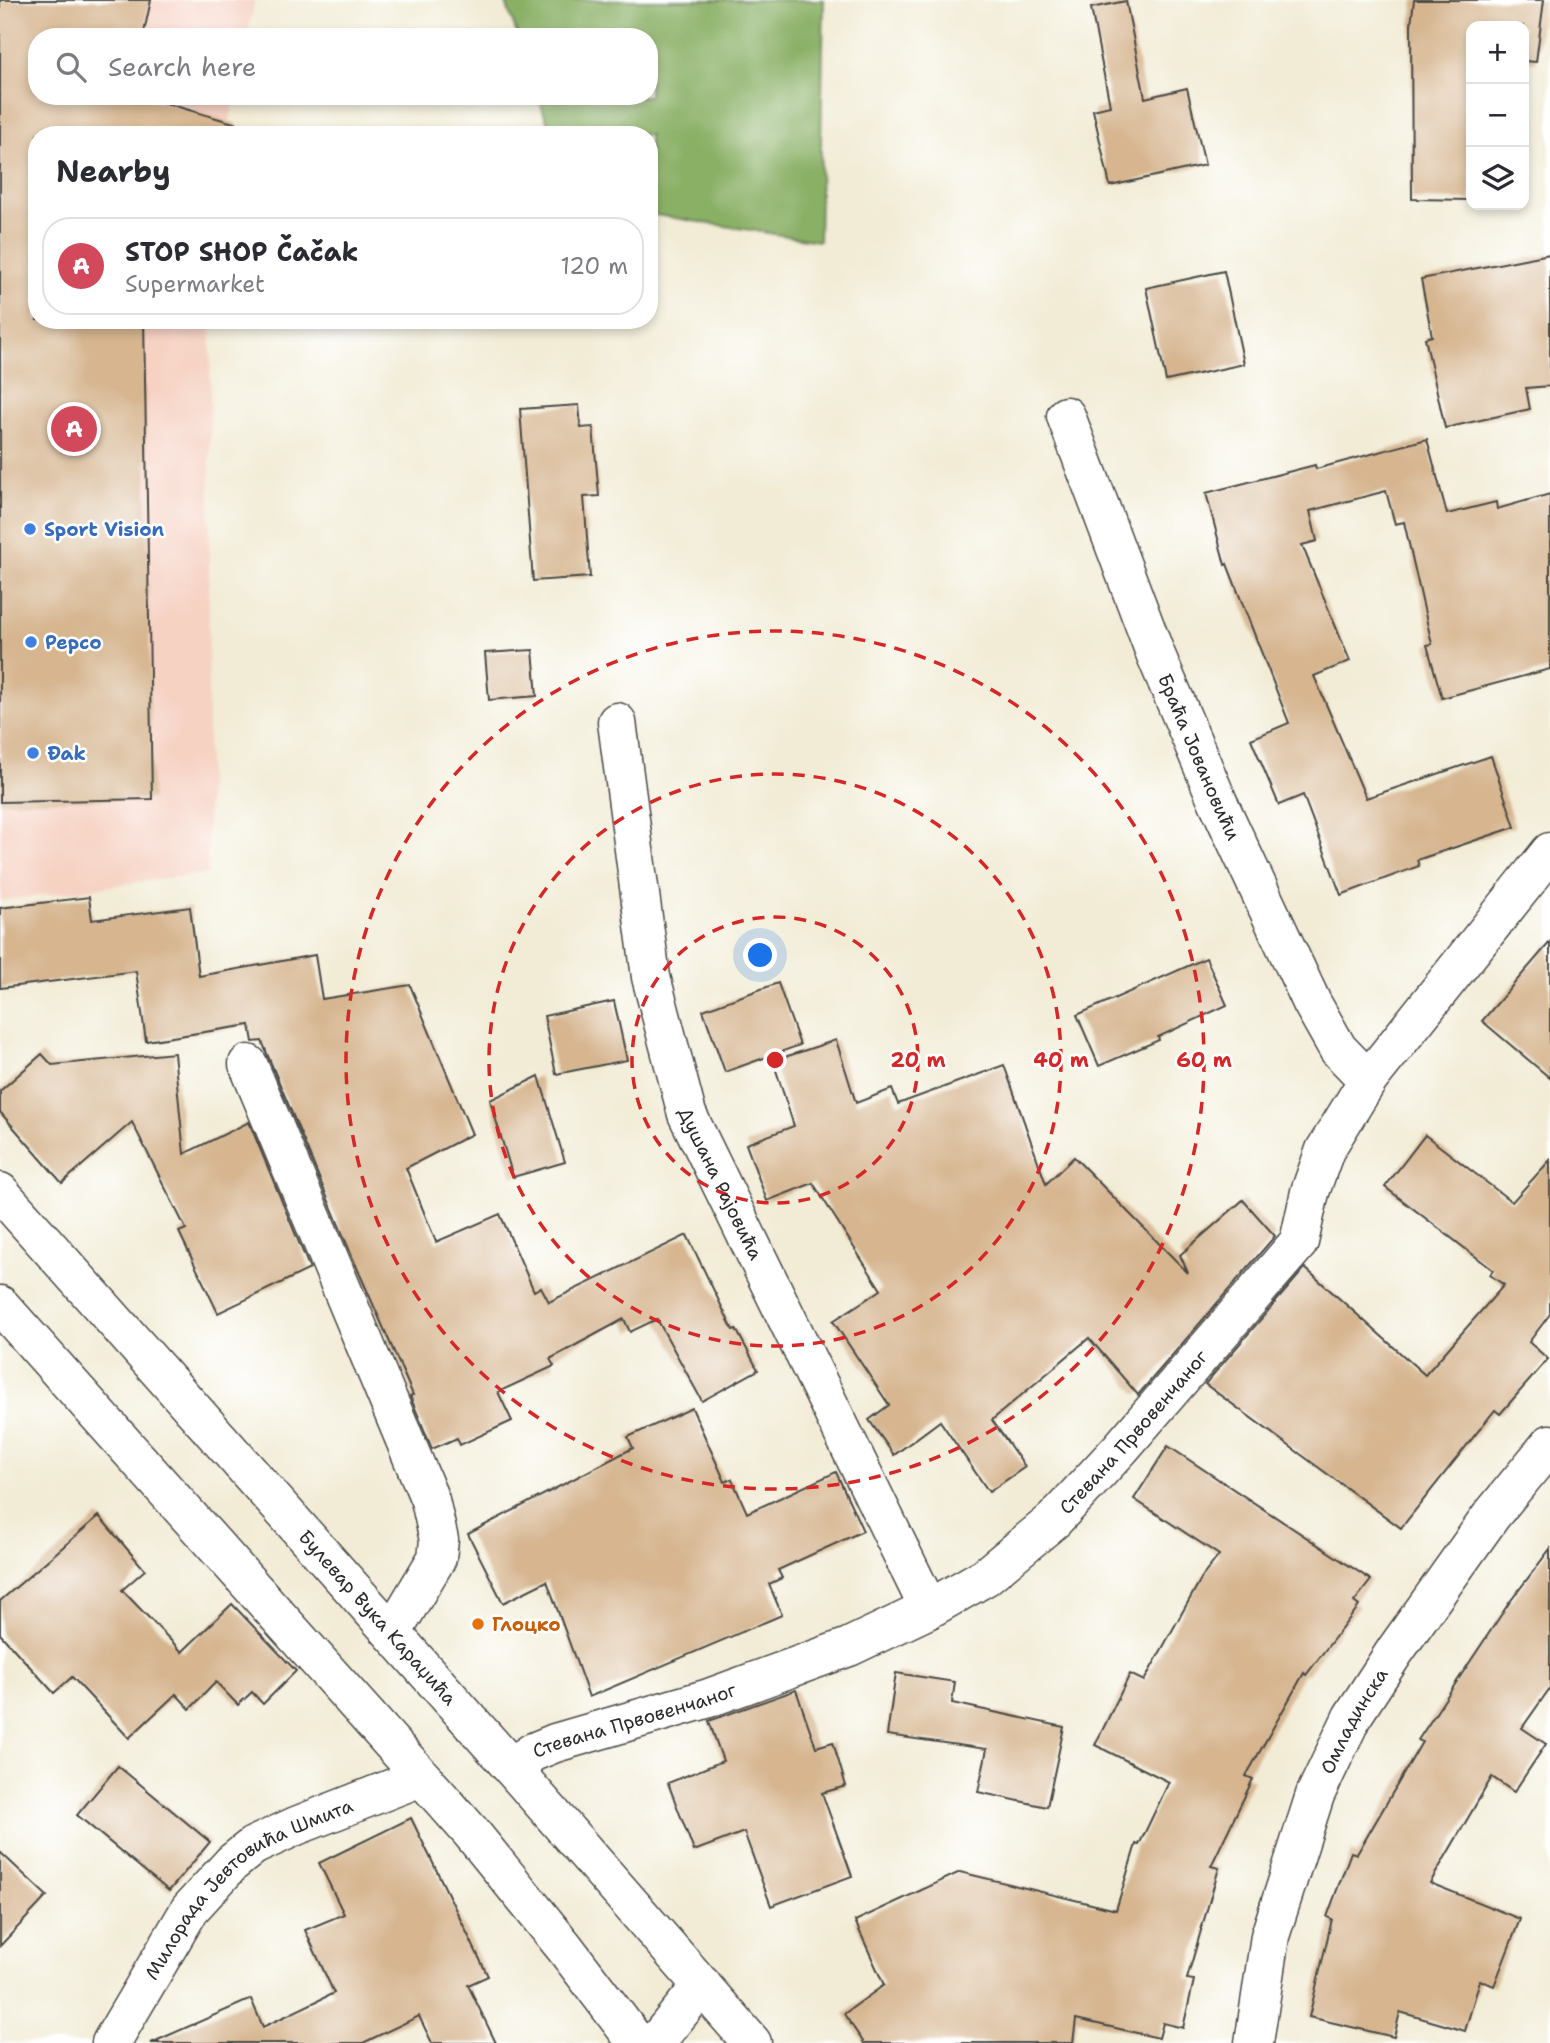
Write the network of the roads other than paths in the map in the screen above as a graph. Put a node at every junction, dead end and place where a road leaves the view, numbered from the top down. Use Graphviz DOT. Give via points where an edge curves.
graph roads {
  1 [pos="1066,416"];
  2 [pos="617,722"];
  3 [pos="1550,852"];
  4 [pos="248,1064"];
  5 [pos="1368,1080"];
  6 [pos="0,1192"];
  7 [pos="0,1306"];
  8 [pos="1550,1444"];
  9 [pos="929,1609"];
  10 [pos="392,1633"];
  11 [pos="511,1767"];
  12 [pos="421,1777"];
  13 [pos="702,1985"];
  14 [pos="111,2043"];
  15 [pos="637,2043"];
  16 [pos="655,2043"];
  17 [pos="752,2043"];
  18 [pos="1254,2043"];
  1 -- 5 [label="street, Браћа Јовановићи" via="1155,653 1218,802 1312,1003 1338,1049"];
  2 -- 9 [label="street, Душана Рајовића" via="651,977 687,1114"];
  3 -- 5 [label="street, Стевана Првовенчаног"];
  4 -- 10 [label="street" via="430,1500 439,1540 437,1558"];
  5 -- 9 [label="street, Стевана Првовенчаног" via="1325,1150 1299,1242 1054,1520 985,1577"];
  6 -- 10 [label="street, Булевар Вука Караџића"];
  7 -- 12 [label="street"];
  8 -- 18 [label="street, Омладинска" via="1491,1516 1352,1717 1315,1795 1270,1937"];
  9 -- 11 [label="street, Стевана Првовенчаног" via="849,1647 706,1699 555,1743"];
  10 -- 11 [label="street, Булевар Вука Караџића"];
  11 -- 13 [label="street, Булевар Вука Караџића"];
  12 -- 14 [label="street, Милорада Јевтовића Шмита" via="285,1831 253,1846 232,1863 190,1909"];
  12 -- 15 [label="street" via="479,1842"];
  13 -- 16 [label="street"];
  13 -- 17 [label="street, Булевар Вука Караџића"];
}
